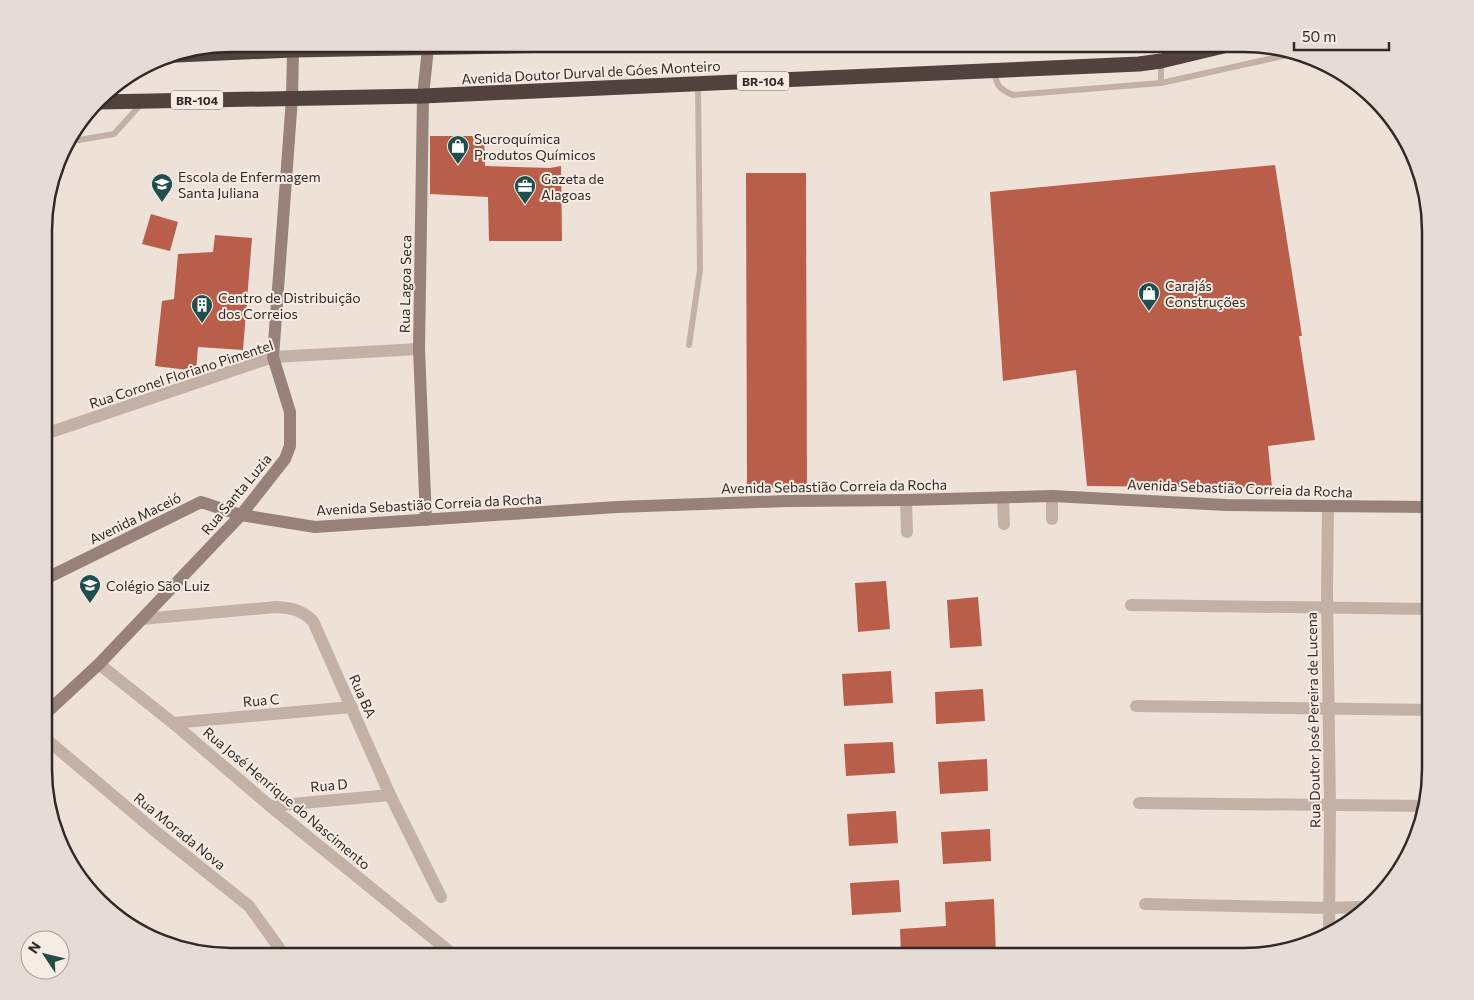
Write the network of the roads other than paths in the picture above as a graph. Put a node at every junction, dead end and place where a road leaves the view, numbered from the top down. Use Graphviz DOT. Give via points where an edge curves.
graph roads {
  1 [pos="293,52"];
  2 [pos="427,52"];
  3 [pos="1199,52"];
  4 [pos="1273,55"];
  5 [pos="1161,61"];
  6 [pos="994,72"];
  7 [pos="1160,83"];
  8 [pos="698,84"];
  9 [pos="423,96"];
  10 [pos="292,98"];
  11 [pos="144,101"];
  12 [pos="108,102"];
  13 [pos="78,139"];
  14 [pos="689,345"];
  15 [pos="419,349"];
  16 [pos="273,357"];
  17 [pos="52,432"];
  18 [pos="1052,496"];
  19 [pos="1003,497"];
  20 [pos="906,500"];
  21 [pos="1328,506"];
  22 [pos="1422,507"];
  23 [pos="241,515"];
  24 [pos="1052,519"];
  25 [pos="426,520"];
  26 [pos="1004,524"];
  27 [pos="907,532"];
  28 [pos="52,576"];
  29 [pos="1132,605"];
  30 [pos="1327,608"];
  31 [pos="1422,609"];
  32 [pos="142,619"];
  33 [pos="98,664"];
  34 [pos="1136,706"];
  35 [pos="52,707"];
  36 [pos="352,707"];
  37 [pos="1328,709"];
  38 [pos="1422,710"];
  39 [pos="173,723"];
  40 [pos="52,744"];
  41 [pos="390,795"];
  42 [pos="1139,802"];
  43 [pos="270,806"];
  44 [pos="1330,806"];
  45 [pos="1417,806"];
  46 [pos="441,897"];
  47 [pos="1145,904"];
  48 [pos="1356,907"];
  49 [pos="1329,908"];
  50 [pos="1329,926"];
  51 [pos="279,948"];
  52 [pos="445,948"];
  1 -- 10 [label="street, Rua Santa Luzia"];
  2 -- 9 [label="street, Rua Lagoa Seca"];
  3 -- 5 [label="highway, Avenida Doutor Durval de Góes Monteiro / BR-104"];
  4 -- 7 [label="lane"];
  5 -- 6 [label="highway, Avenida Doutor Durval de Góes Monteiro / BR-104"];
  5 -- 7 [label="lane"];
  6 -- 7 [label="lane" via="1001,90 1013,96"];
  6 -- 8 [label="highway, Avenida Doutor Durval de Góes Monteiro / BR-104"];
  8 -- 9 [label="highway, Avenida Doutor Durval de Góes Monteiro / BR-104"];
  8 -- 14 [label="lane" via="700,270"];
  9 -- 10 [label="highway, Avenida Doutor Durval de Góes Monteiro / BR-104"];
  9 -- 15 [label="street, Rua Lagoa Seca"];
  10 -- 11 [label="highway, Avenida Doutor Durval de Góes Monteiro / BR-104"];
  10 -- 16 [label="street, Rua Santa Luzia"];
  11 -- 12 [label="highway, Avenida Doutor Durval de Góes Monteiro / BR-104"];
  11 -- 13 [label="lane" via="114,134"];
  15 -- 16 [label="street, Rua Coronel Floriano Pimentel"];
  15 -- 25 [label="street, Rua Lagoa Seca"];
  16 -- 17 [label="street, Rua Coronel Floriano Pimentel"];
  16 -- 23 [label="street, Rua Santa Luzia" via="290,412 290,446 285,459"];
  18 -- 19 [label="street, Avenida Sebastião Correia da Rocha"];
  18 -- 21 [label="street, Avenida Sebastião Correia da Rocha" via="1226,505"];
  18 -- 24 [label="street"];
  19 -- 20 [label="street, Avenida Sebastião Correia da Rocha"];
  19 -- 26 [label="street"];
  20 -- 25 [label="street, Avenida Sebastião Correia da Rocha" via="618,507"];
  20 -- 27 [label="street"];
  21 -- 22 [label="street, Avenida Sebastião Correia da Rocha"];
  21 -- 30 [label="street, Rua Doutor José Pereira de Lucena"];
  23 -- 25 [label="street, Avenida Sebastião Correia da Rocha" via="315,527"];
  23 -- 28 [label="street, Avenida Maceió" via="201,502"];
  23 -- 32 [label="street, Rua Santa Luzia"];
  29 -- 30 [label="street"];
  30 -- 31 [label="street"];
  30 -- 37 [label="street, Rua Doutor José Pereira de Lucena"];
  32 -- 33 [label="street, Rua Santa Luzia"];
  32 -- 36 [label="street, Rua BA" via="276,607 304,613 313,621"];
  33 -- 35 [label="street, Rua Santa Luzia"];
  33 -- 39 [label="street, Rua José Henrique do Nascimento"];
  34 -- 37 [label="street"];
  36 -- 39 [label="street, Rua C"];
  36 -- 41 [label="street, Rua BA"];
  37 -- 38 [label="street"];
  37 -- 44 [label="street, Rua Doutor José Pereira de Lucena"];
  39 -- 43 [label="street, Rua José Henrique do Nascimento"];
  40 -- 51 [label="street, Rua Morada Nova" via="249,906"];
  41 -- 43 [label="street, Rua D"];
  41 -- 46 [label="street, Rua BA"];
  42 -- 44 [label="street"];
  43 -- 52 [label="street, Rua José Henrique do Nascimento"];
  44 -- 45 [label="street"];
  44 -- 49 [label="street, Rua Doutor José Pereira de Lucena"];
  47 -- 49 [label="street"];
  48 -- 49 [label="street"];
  49 -- 50 [label="street, Rua Doutor José Pereira de Lucena"];
}
